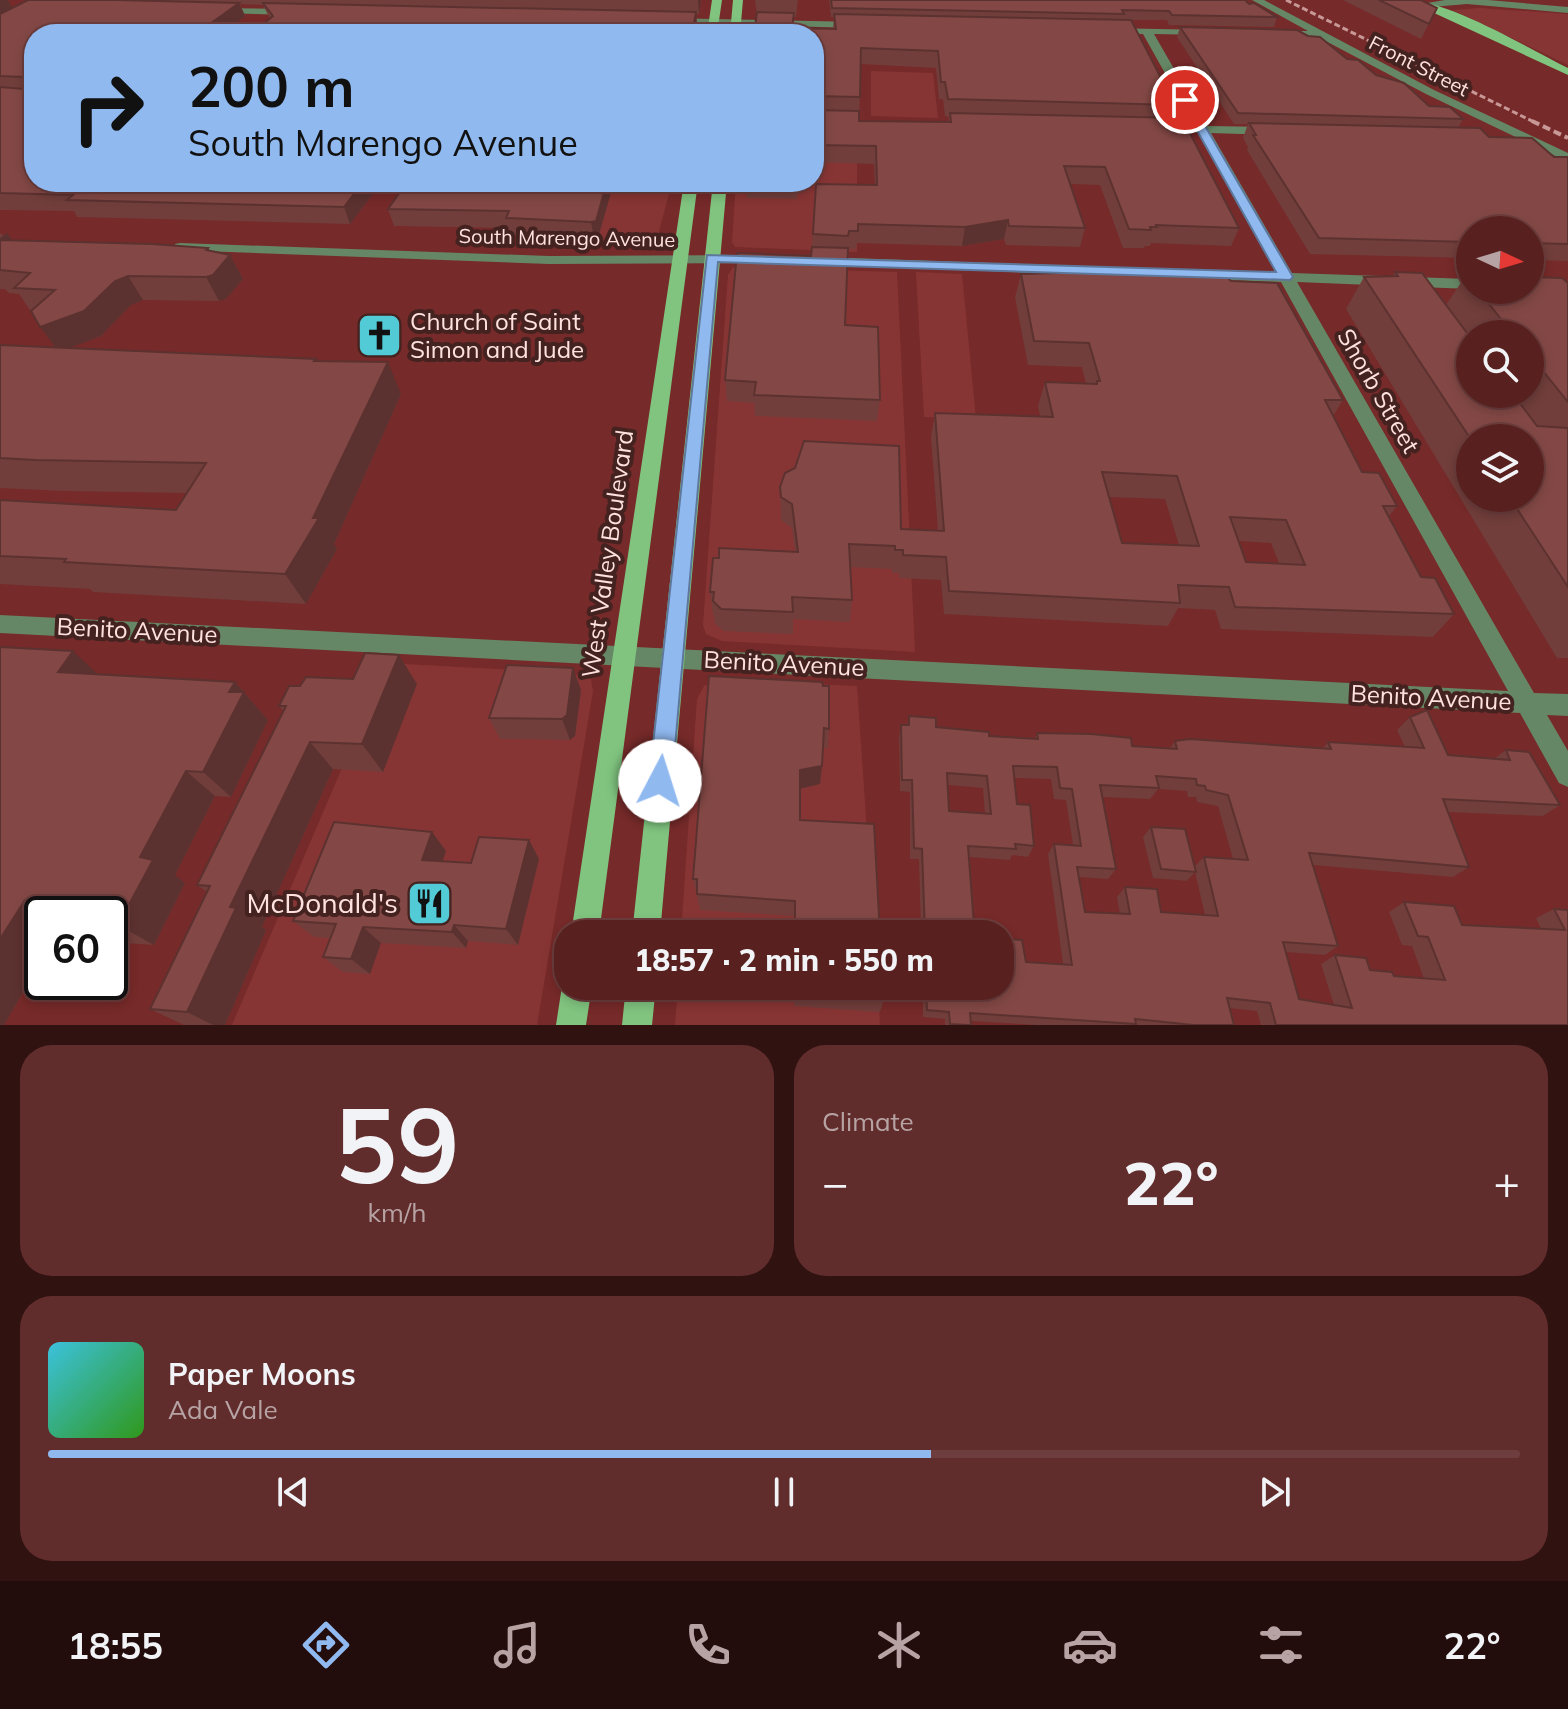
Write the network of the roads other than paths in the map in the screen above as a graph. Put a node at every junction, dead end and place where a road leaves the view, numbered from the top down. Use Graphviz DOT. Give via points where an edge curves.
graph roads {
  1 [pos="717,0"];
  2 [pos="738,0"];
  3 [pos="1257,0"];
  4 [pos="1420,5"];
  5 [pos="210,10"];
  6 [pos="1568,10"];
  7 [pos="303,12"];
  8 [pos="652,20"];
  9 [pos="714,22"];
  10 [pos="721,24"];
  11 [pos="735,24"];
  12 [pos="877,25"];
  13 [pos="824,26"];
  14 [pos="1101,30"];
  15 [pos="1147,31"];
  16 [pos="1224,33"];
  17 [pos="1270,34"];
  18 [pos="1317,34"];
  19 [pos="1568,72"];
  20 [pos="1568,83"];
  21 [pos="1178,129"];
  22 [pos="1202,130"];
  23 [pos="1282,132"];
  24 [pos="1488,138"];
  25 [pos="1525,138"];
  26 [pos="1568,158"];
  27 [pos="690,192"];
  28 [pos="719,192"];
  29 [pos="157,246"];
  30 [pos="711,257"];
  31 [pos="680,260"];
  32 [pos="1286,277"];
  33 [pos="1456,283"];
  34 [pos="0,624"];
  35 [pos="625,656"];
  36 [pos="673,659"];
  37 [pos="1527,703"];
  38 [pos="1568,705"];
  39 [pos="1568,775"];
  40 [pos="587,920"];
  41 [pos="647,920"];
  42 [pos="575,1000"];
  43 [pos="640,1000"];
  44 [pos="571,1025"];
  45 [pos="637,1025"];
  1 -- 9 [label="main road"];
  2 -- 11 [label="main road"];
  3 -- 18 [label="street, Front Street"];
  4 -- 6 [label="street" via="1467,1"];
  4 -- 19 [label="main road"];
  4 -- 20 [label="main road"];
  5 -- 7 [label="street"];
  8 -- 9 [label="street"];
  9 -- 10 [label="street"];
  12 -- 13 [label="street"];
  14 -- 15 [label="street"];
  15 -- 16 [label="street"];
  15 -- 22 [label="street, Shorb Street"];
  17 -- 18 [label="street"];
  18 -- 25 [label="street, Front Street"];
  21 -- 22 [label="street"];
  22 -- 23 [label="street"];
  22 -- 32 [label="street, Shorb Street"];
  24 -- 25 [label="street"];
  25 -- 26 [label="street, Front Street"];
  27 -- 31 [label="main road, West Valley Boulevard"];
  28 -- 30 [label="main road"];
  29 -- 31 [label="street, South Marengo Avenue"];
  30 -- 31 [label="street, South Marengo Avenue"];
  30 -- 32 [label="street, South Marengo Avenue"];
  30 -- 36 [label="main road"];
  31 -- 35 [label="main road, West Valley Boulevard"];
  32 -- 33 [label="street, South Marengo Avenue"];
  32 -- 37 [label="street, Shorb Street"];
  34 -- 35 [label="street, Benito Avenue"];
  35 -- 36 [label="street, Benito Avenue"];
  35 -- 40 [label="main road, West Valley Boulevard"];
  36 -- 37 [label="street, Benito Avenue"];
  36 -- 41 [label="main road"];
  37 -- 38 [label="street, Benito Avenue"];
  37 -- 39 [label="street, Shorb Street"];
  42 -- 44 [label="main road"];
  43 -- 45 [label="main road"];
}
